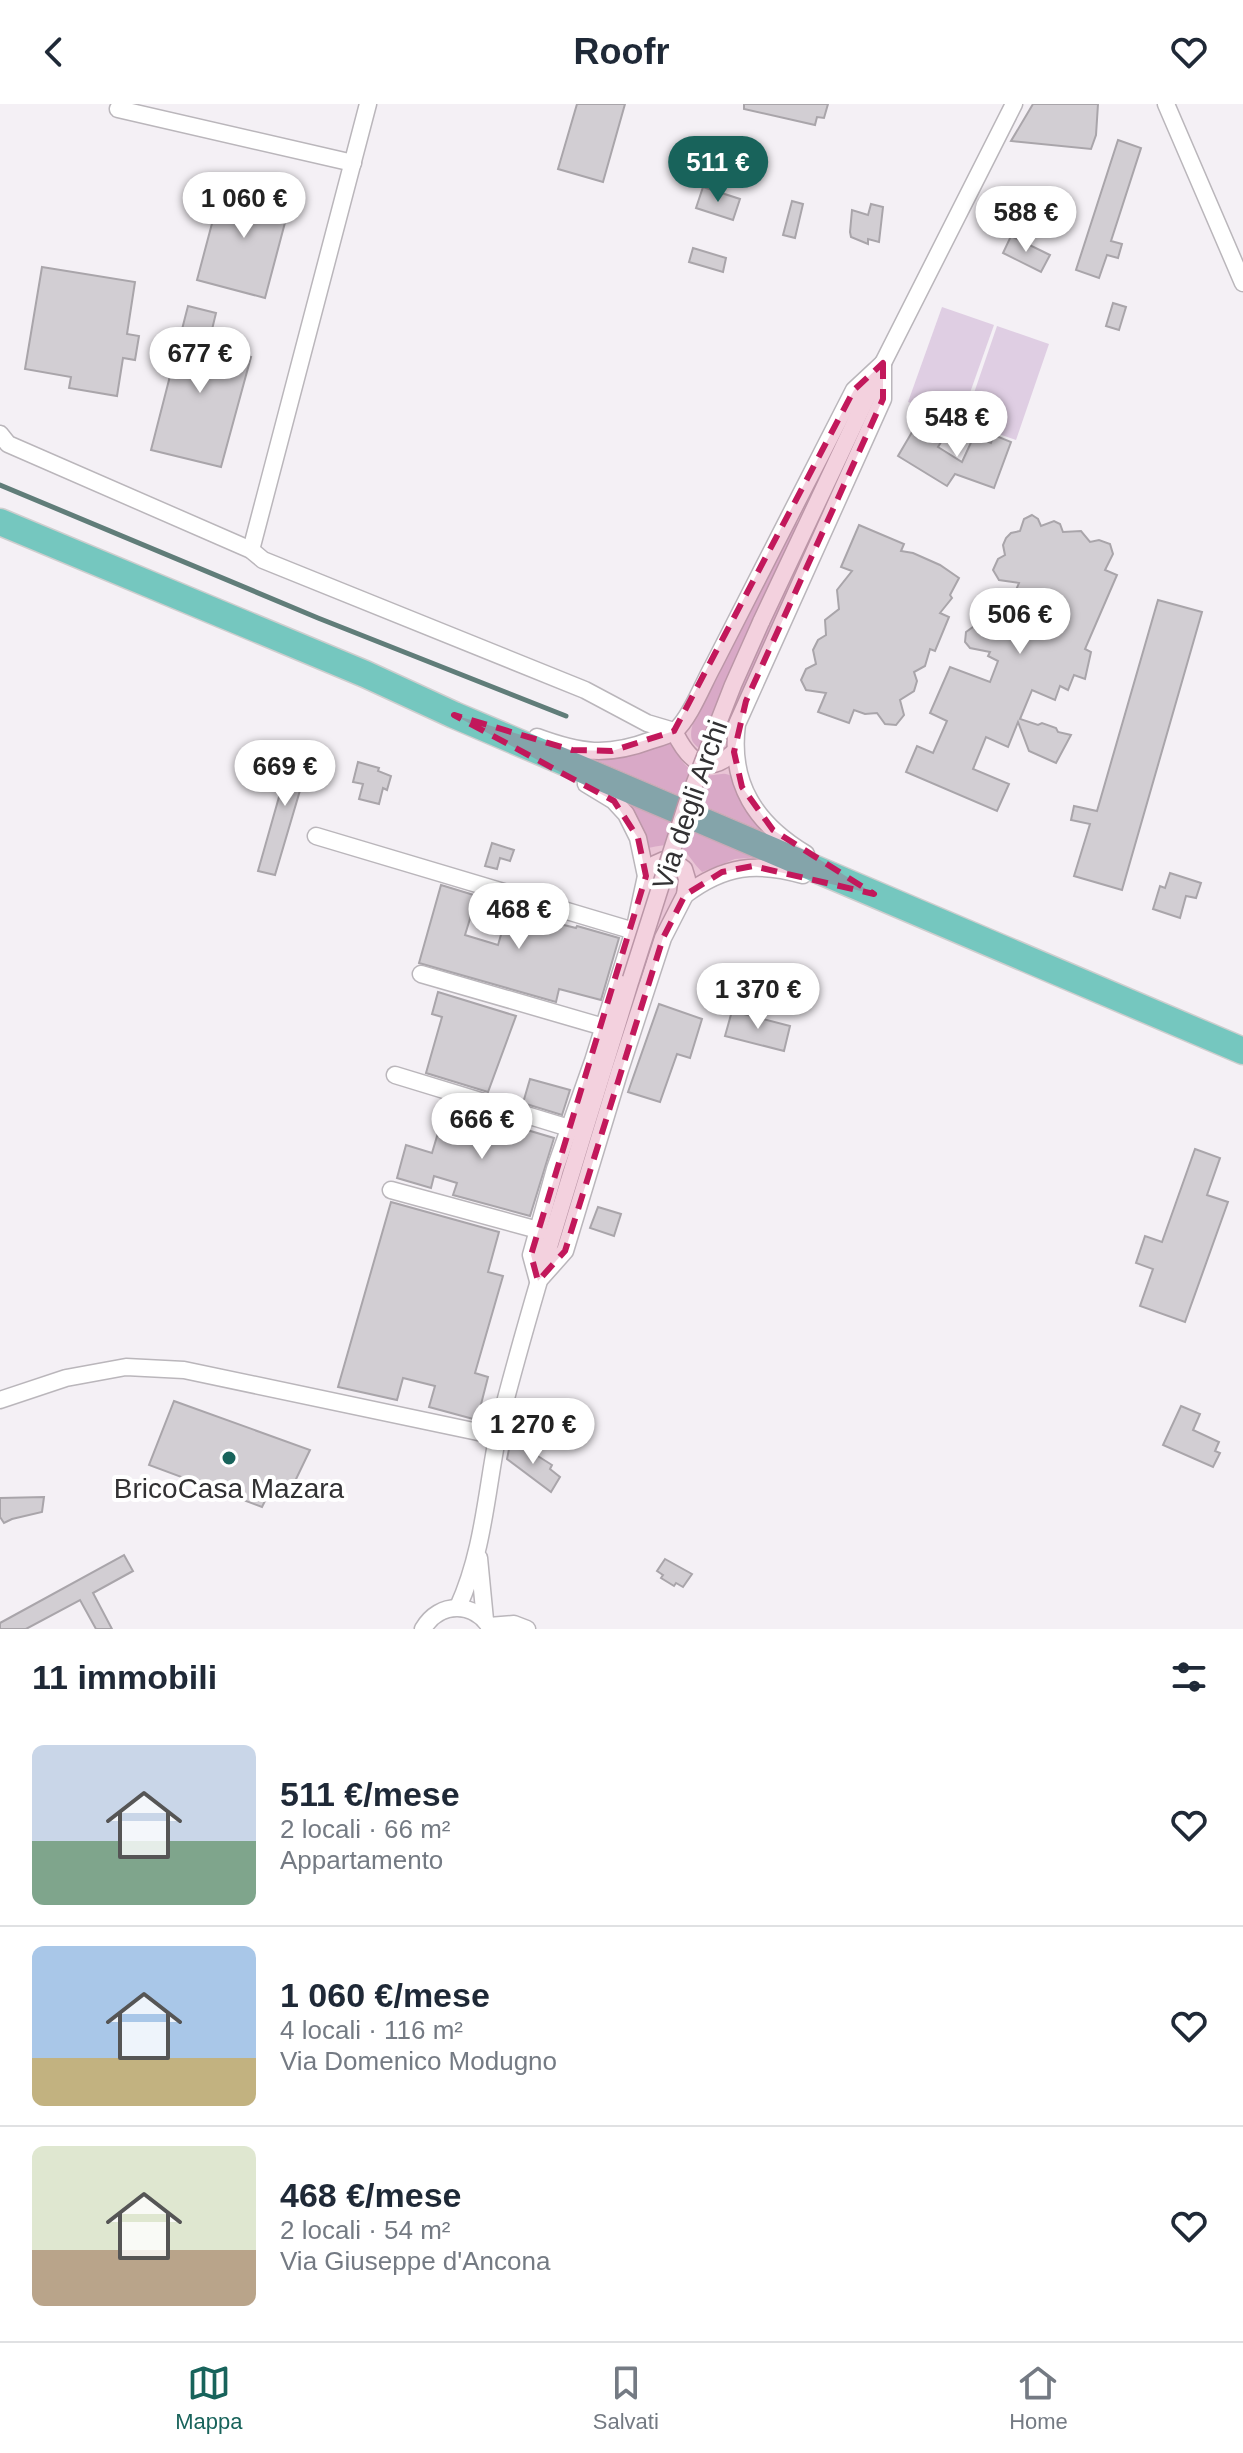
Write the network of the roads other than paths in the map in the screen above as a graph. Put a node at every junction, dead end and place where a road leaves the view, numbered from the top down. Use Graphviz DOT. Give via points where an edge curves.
graph roads {
  1 [pos="368,104"];
  2 [pos="1014,104"];
  3 [pos="1166,104"];
  4 [pos="118,109"];
  5 [pos="353,163"];
  6 [pos="1243,283"];
  7 [pos="883,363"];
  8 [pos="0,434"];
  9 [pos="0,522"];
  10 [pos="251,550"];
  11 [pos="454,715"];
  12 [pos="674,731"];
  13 [pos="734,752"];
  14 [pos="316,836"];
  15 [pos="646,876"];
  16 [pos="874,894"];
  17 [pos="685,895"];
  18 [pos="634,931"];
  19 [pos="421,974"];
  20 [pos="604,1027"];
  21 [pos="1243,1051"];
  22 [pos="395,1075"];
  23 [pos="569,1128"];
  24 [pos="391,1190"];
  25 [pos="538,1230"];
  26 [pos="538,1281"];
  27 [pos="0,1400"];
  28 [pos="497,1436"];
  29 [pos="478,1548"];
  30 [pos="458,1607"];
  31 [pos="488,1625"];
  32 [pos="423,1629"];
  33 [pos="527,1629"];
  1 -- 5 [label="street"];
  2 -- 7 [label="street, Via degli Archi"];
  3 -- 6 [label="street"];
  4 -- 5 [label="street"];
  5 -- 10 [label="street"];
  7 -- 12 [label="street" via="854,390 720,653"];
  7 -- 13 [label="street" via="883,399 746,701"];
  7 -- 26 [label="street, Via degli Archi, bridge" via="761,622 687,803"];
  8 -- 10 [label="street" via="8,444"];
  9 -- 11 [label="main road"];
  10 -- 12 [label="street" via="263,560"];
  11 -- 12 [label="street" via="572,750 612,751"];
  11 -- 15 [label="street" via="510,751 614,801 638,838"];
  11 -- 16 [label="main road"];
  12 -- 13 [label="street" via="684,750 699,762 713,765"];
  13 -- 16 [label="street" via="742,787 773,830"];
  14 -- 18 [label="street"];
  15 -- 17 [label="street" via="655,864 675,862 684,869"];
  15 -- 18 [label="street"];
  16 -- 17 [label="street" via="753,866 722,872"];
  16 -- 21 [label="main road"];
  17 -- 26 [label="street" via="663,938 565,1251"];
  18 -- 20 [label="street"];
  19 -- 20 [label="street"];
  20 -- 23 [label="street"];
  22 -- 23 [label="street"];
  23 -- 25 [label="street"];
  24 -- 25 [label="street"];
  25 -- 26 [label="street" via="531,1255"];
  26 -- 28 [label="street, Via degli Archi"];
  27 -- 28 [label="street" via="66,1378 126,1367 184,1370"];
  28 -- 29 [label="street, Via degli Archi"];
  29 -- 30 [label="street, Via degli Archi"];
  29 -- 31 [label="street, Via degli Archi"];
  30 -- 31 [label="street" via="473,1610"];
  30 -- 32 [label="street" via="441,1611"];
  31 -- 33 [label="street"];
}
